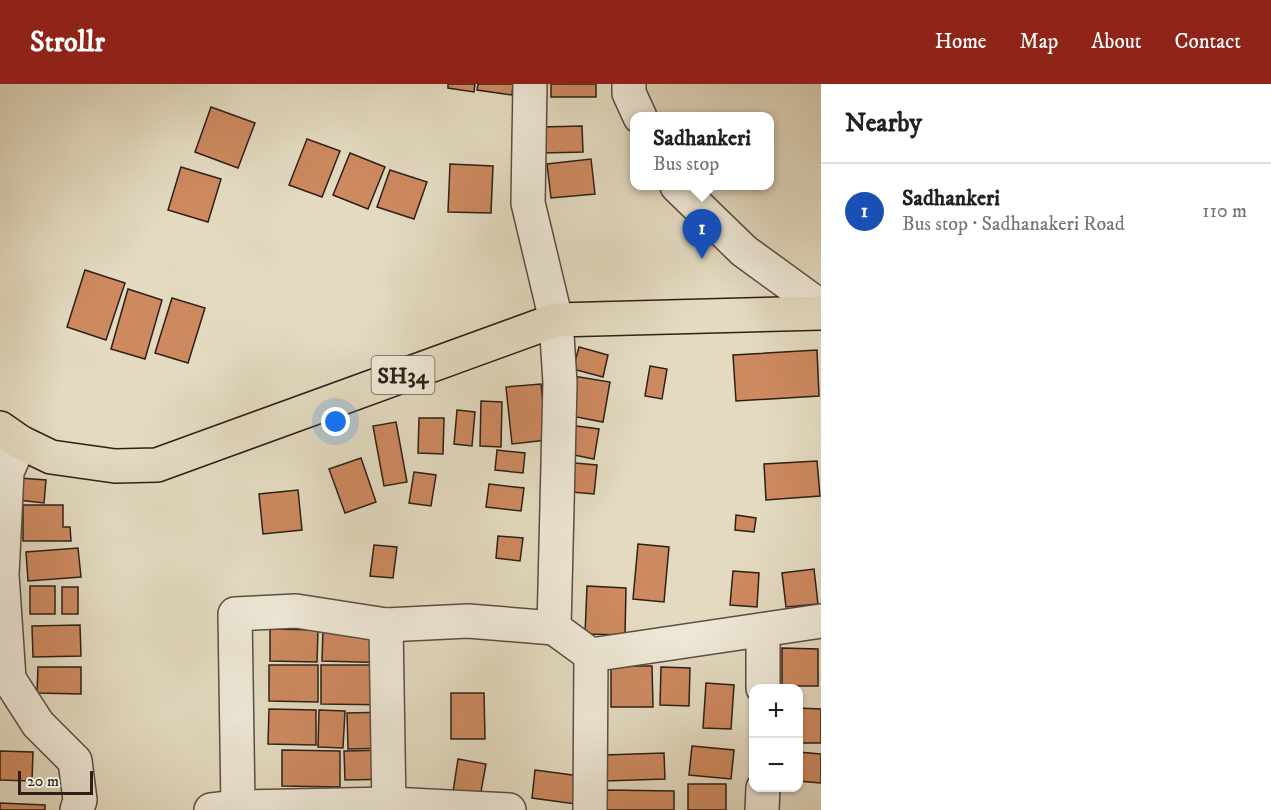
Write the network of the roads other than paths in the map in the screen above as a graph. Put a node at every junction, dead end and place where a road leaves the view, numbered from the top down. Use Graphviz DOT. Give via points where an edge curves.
graph roads {
  1 [pos="530,84"];
  2 [pos="629,84"];
  3 [pos="638,112"];
  4 [pos="681,190"];
  5 [pos="821,307"];
  6 [pos="821,313"];
  7 [pos="556,320"];
  8 [pos="10,435"];
  9 [pos="821,621"];
  10 [pos="386,625"];
  11 [pos="554,627"];
  12 [pos="763,630"];
  13 [pos="591,655"];
  14 [pos="763,684"];
  15 [pos="763,792"];
  16 [pos="389,807"];
  17 [pos="225,808"];
  18 [pos="77,810"];
  19 [pos="509,810"];
  20 [pos="591,810"];
  21 [pos="762,810"];
  1 -- 7 [label="street" via="528,203"];
  2 -- 3 [label="street"];
  4 -- 5 [label="street" via="744,251"];
  6 -- 7 [label="main road, SH34"];
  7 -- 8 [label="main road, SH34" via="157,465 115,466 51,457"];
  7 -- 11 [label="street" via="560,383"];
  8 -- 18 [label="street" via="2,575 9,679 38,724 75,761 80,800"];
  9 -- 12 [label="street"];
  10 -- 11 [label="street" via="468,621"];
  10 -- 16 [label="street"];
  10 -- 17 [label="street" via="296,611 235,614"];
  11 -- 13 [label="street"];
  12 -- 13 [label="street"];
  12 -- 14 [label="street"];
  13 -- 20 [label="street"];
  15 -- 21 [label="street"];
  16 -- 17 [label="street"];
  16 -- 19 [label="street"];
}
